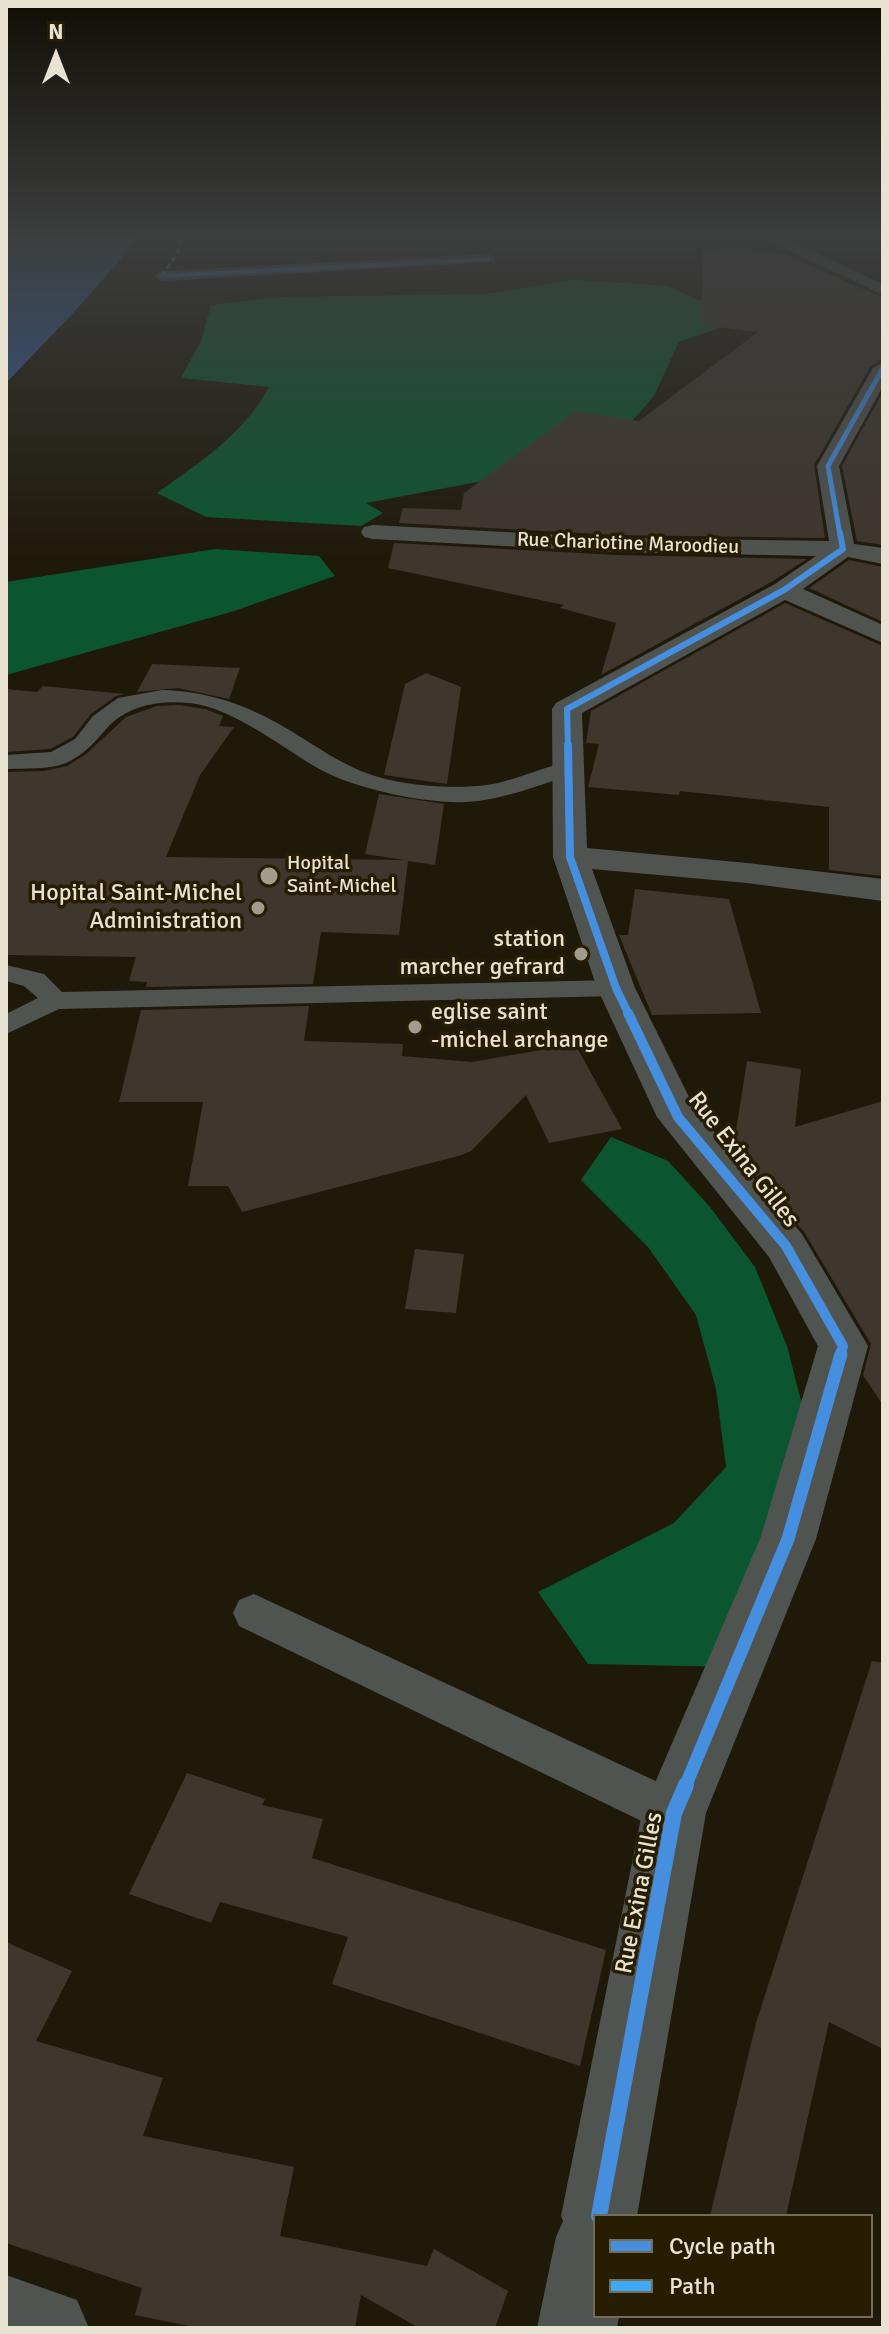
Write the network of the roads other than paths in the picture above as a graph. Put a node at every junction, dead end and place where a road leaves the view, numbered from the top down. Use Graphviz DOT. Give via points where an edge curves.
graph roads {
  1 [pos="883,368"];
  2 [pos="373,532"];
  3 [pos="843,549"];
  4 [pos="883,556"];
  5 [pos="784,590"];
  6 [pos="883,635"];
  7 [pos="6,762"];
  8 [pos="569,768"];
  9 [pos="570,857"];
  10 [pos="883,890"];
  11 [pos="6,973"];
  12 [pos="616,988"];
  13 [pos="54,1001"];
  14 [pos="6,1025"];
  15 [pos="254,1613"];
  16 [pos="674,1813"];
  17 [pos="599,2214"];
  18 [pos="593,2262"];
  19 [pos="6,2315"];
  20 [pos="588,2325"];
  21 [pos="49,2328"];
  1 -- 3 [label="street" via="828,466"];
  2 -- 3 [label="street, Rue Chariotine Maroodieu" via="617,545"];
  3 -- 4 [label="street, Rue Chariotine Maroodieu"];
  3 -- 5 [label="street, Rue Exina Gilles"];
  5 -- 6 [label="street"];
  5 -- 8 [label="street, Rue Exina Gilles" via="567,709"];
  7 -- 8 [label="lane" via="56,759 83,744 101,721 126,703 162,696 217,704 270,728 326,764 378,785 465,795"];
  8 -- 9 [label="street, Rue Exina Gilles"];
  9 -- 10 [label="street"];
  9 -- 12 [label="street, Rue Exina Gilles"];
  11 -- 13 [label="lane" via="27,975 43,984"];
  12 -- 13 [label="lane"];
  12 -- 16 [label="street, Rue Exina Gilles" via="678,1117 786,1246 843,1346 788,1539"];
  13 -- 14 [label="lane"];
  15 -- 16 [label="lane"];
  16 -- 17 [label="street, Rue Exina Gilles"];
  18 -- 20 [label="street"];
  19 -- 21 [label="street"];
}
